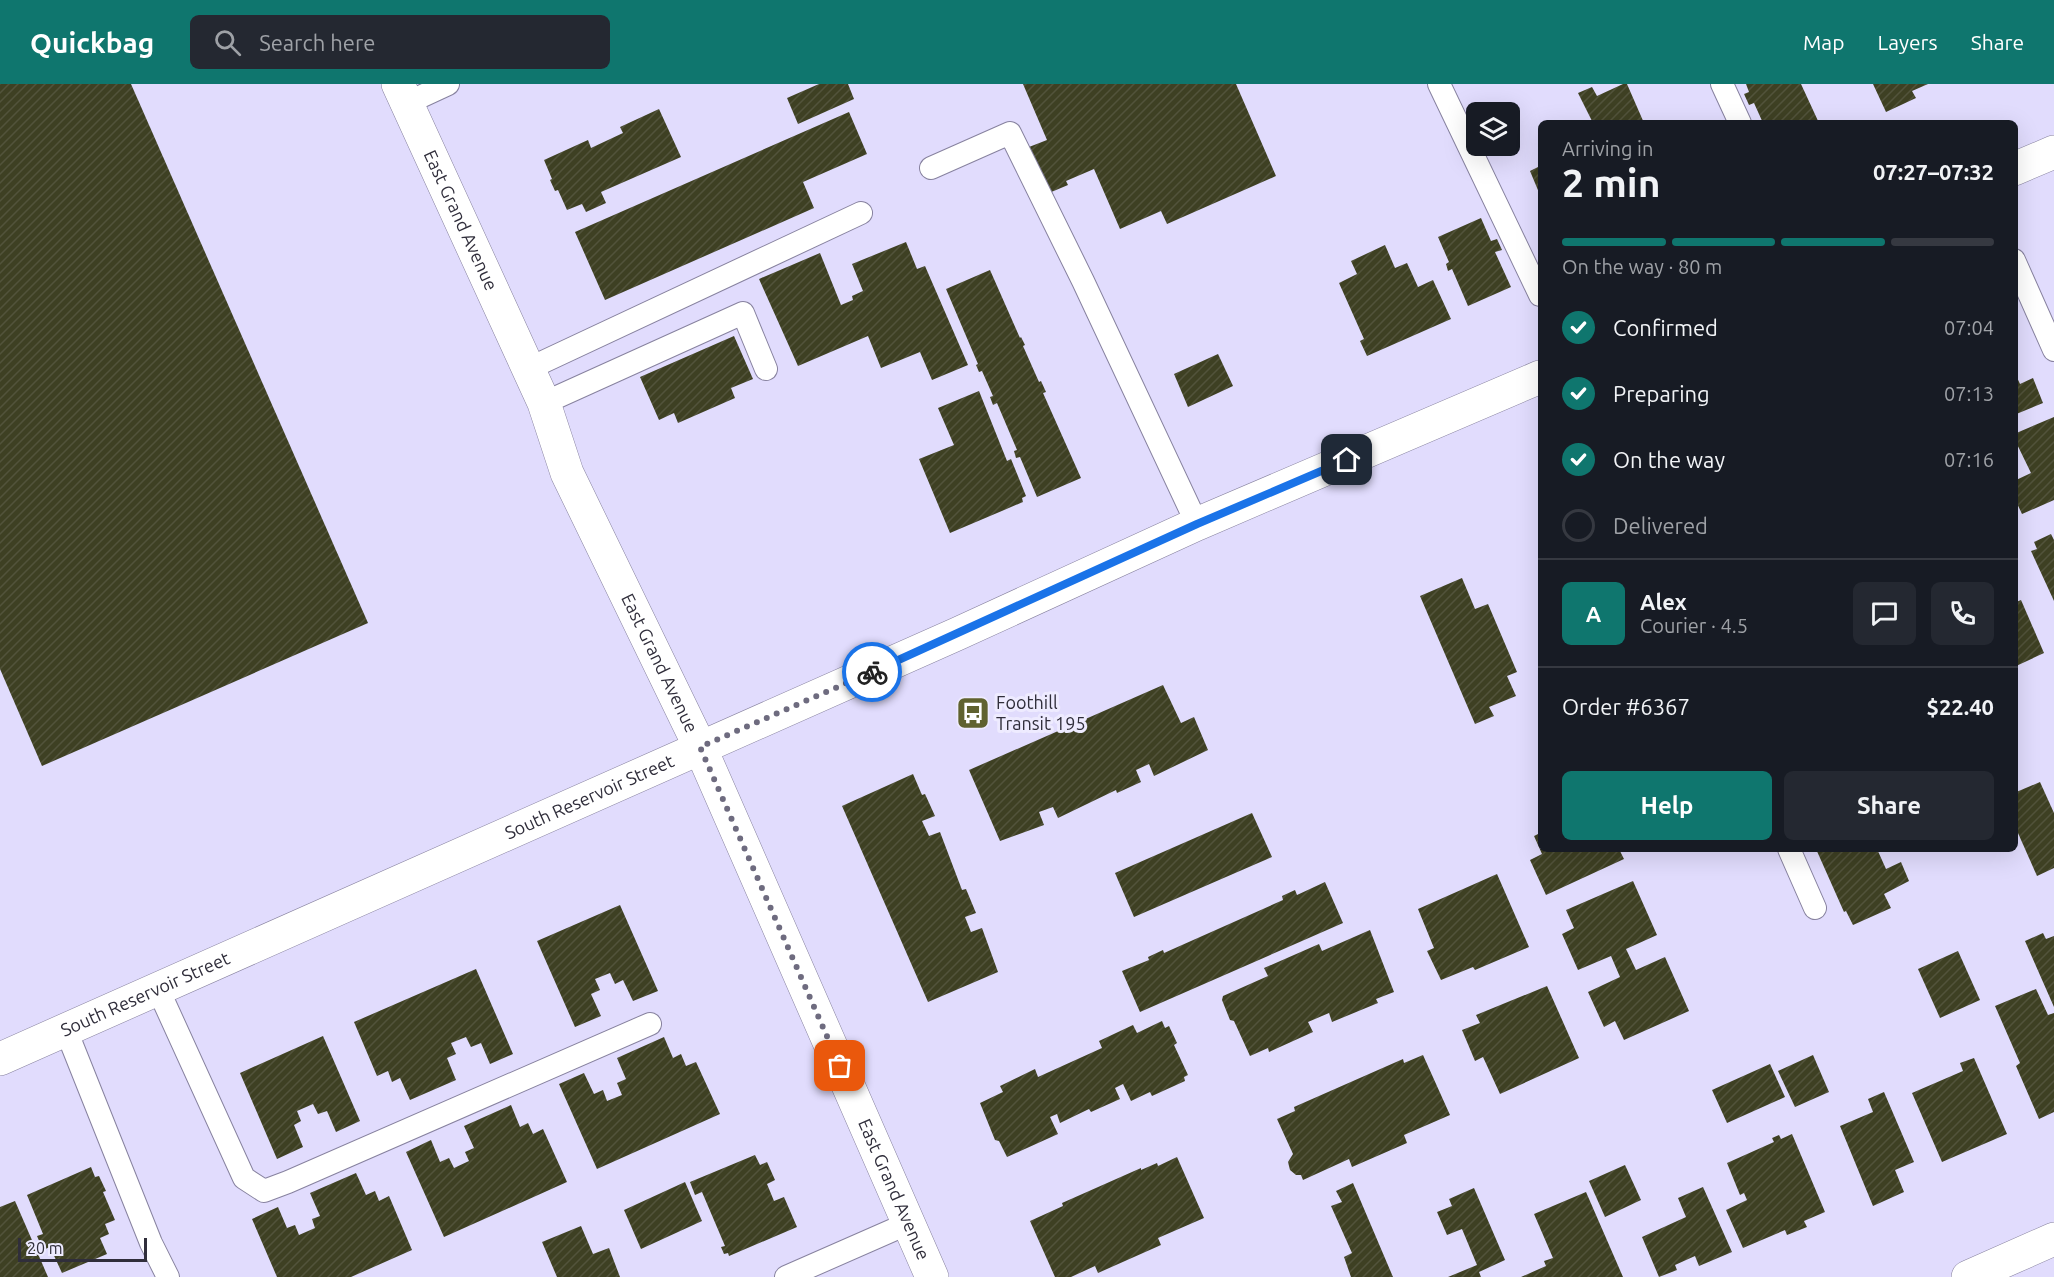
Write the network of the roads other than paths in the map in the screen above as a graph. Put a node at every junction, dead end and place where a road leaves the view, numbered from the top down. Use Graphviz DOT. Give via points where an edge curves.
graph roads {
  1 [pos="448,84"];
  2 [pos="1439,84"];
  3 [pos="1722,84"];
  4 [pos="403,94"];
  5 [pos="1739,120"];
  6 [pos="2054,152"];
  7 [pos="2018,167"];
  8 [pos="931,168"];
  9 [pos="861,213"];
  10 [pos="2018,269"];
  11 [pos="1538,291"];
  12 [pos="2054,350"];
  13 [pos="528,369"];
  14 [pos="766,369"];
  15 [pos="1538,378"];
  16 [pos="544,403"];
  17 [pos="1197,524"];
  18 [pos="700,747"];
  19 [pos="1790,852"];
  20 [pos="1815,908"];
  21 [pos="158,989"];
  22 [pos="650,1024"];
  23 [pos="66,1030"];
  24 [pos="0,1059"];
  25 [pos="909,1223"];
  26 [pos="2054,1239"];
  27 [pos="168,1277"];
  28 [pos="786,1277"];
  29 [pos="932,1277"];
  30 [pos="1968,1277"];
  1 -- 4 [label="lane"];
  2 -- 11 [label="lane"];
  3 -- 5 [label="lane"];
  4 -- 13 [label="main road, East Grand Avenue"];
  6 -- 7 [label="main road"];
  8 -- 17 [label="lane" via="1010,133"];
  9 -- 13 [label="lane"];
  10 -- 12 [label="lane"];
  13 -- 16 [label="main road, East Grand Avenue"];
  14 -- 16 [label="lane" via="743,313"];
  15 -- 17 [label="main road, South Reservoir Street"];
  16 -- 18 [label="main road, East Grand Avenue" via="567,473"];
  17 -- 18 [label="main road, South Reservoir Street"];
  18 -- 21 [label="main road, South Reservoir Street"];
  18 -- 25 [label="main road, East Grand Avenue"];
  19 -- 20 [label="lane"];
  21 -- 22 [label="lane" via="244,1178 264,1191"];
  21 -- 23 [label="main road, South Reservoir Street"];
  23 -- 24 [label="main road, South Reservoir Street"];
  23 -- 27 [label="lane"];
  25 -- 28 [label="lane"];
  25 -- 29 [label="main road, East Grand Avenue"];
  26 -- 30 [label="main road"];
}
